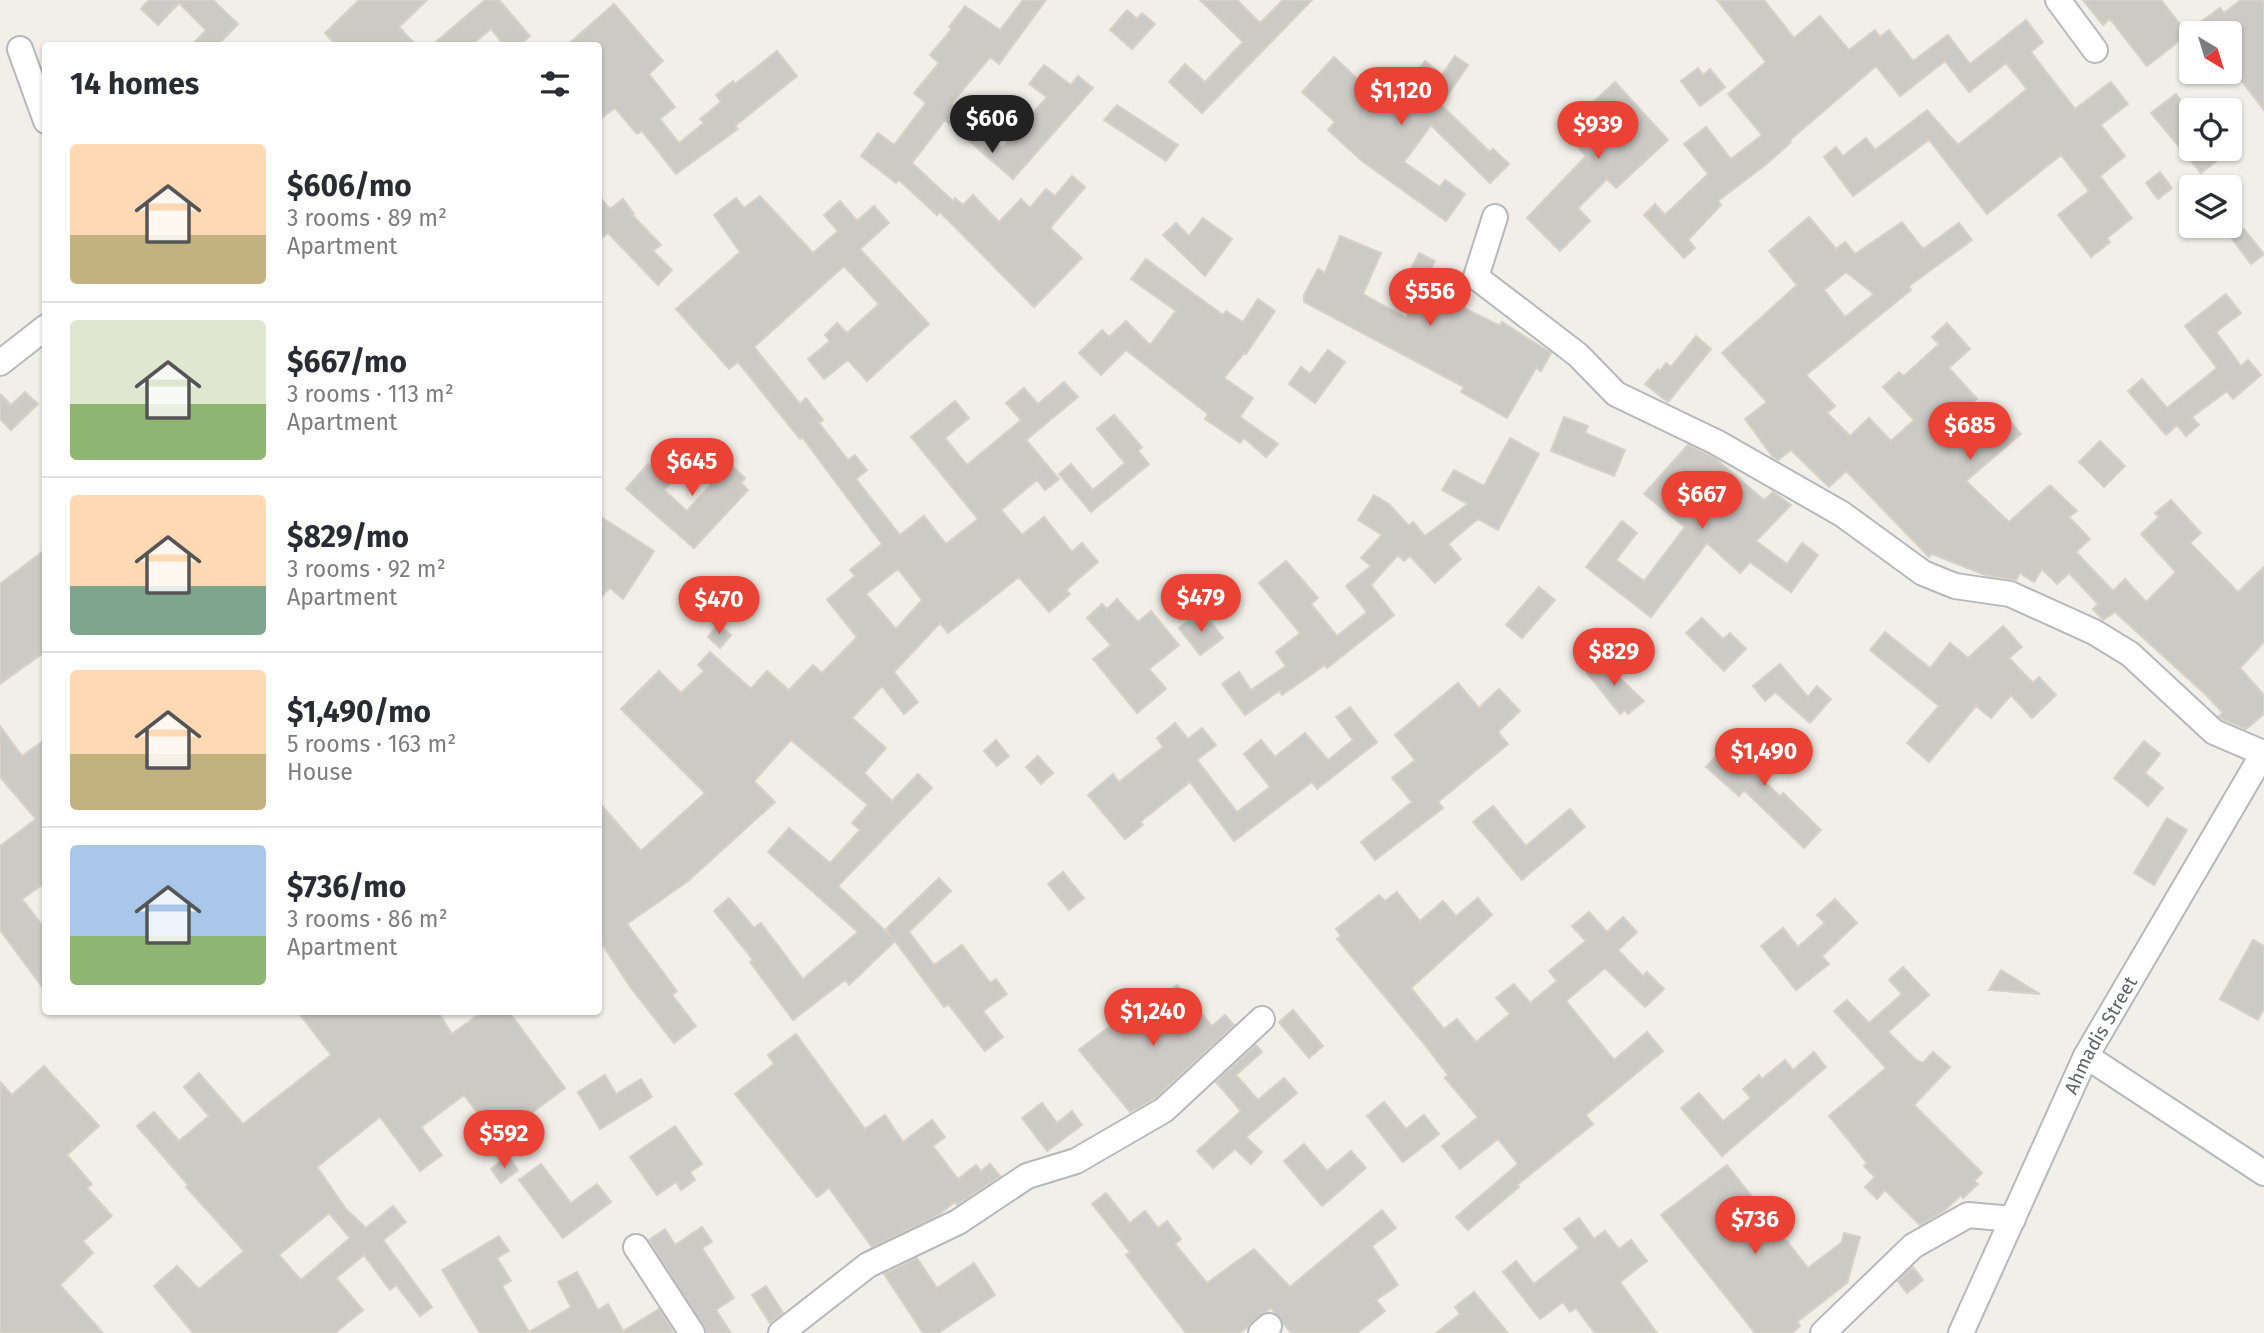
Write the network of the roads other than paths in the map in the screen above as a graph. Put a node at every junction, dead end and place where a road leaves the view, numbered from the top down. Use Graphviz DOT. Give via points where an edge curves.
graph roads {
  1 [pos="2057,0"];
  2 [pos="10,43"];
  3 [pos="2095,50"];
  4 [pos="42,67"];
  5 [pos="42,112"];
  6 [pos="1495,217"];
  7 [pos="42,330"];
  8 [pos="0,363"];
  9 [pos="2264,752"];
  10 [pos="1262,1019"];
  11 [pos="2086,1056"];
  12 [pos="2264,1173"];
  13 [pos="2013,1219"];
  14 [pos="636,1247"];
  15 [pos="692,1333"];
  16 [pos="781,1333"];
  17 [pos="1823,1333"];
  18 [pos="1961,1333"];
  1 -- 3 [label="street"];
  2 -- 4 [label="street"];
  2 -- 5 [label="street"];
  6 -- 9 [label="street" via="1476,277 1578,355 1616,394 1716,442 1842,514 1923,573 1955,586 2010,594 2094,632 2130,654 2214,732"];
  7 -- 8 [label="street"];
  9 -- 11 [label="street, Ahmadis Street"];
  10 -- 16 [label="street" via="1164,1110 1076,1161 1027,1177 958,1222 868,1265"];
  11 -- 12 [label="street"];
  11 -- 13 [label="street, Ahmadis Street"];
  13 -- 17 [label="street" via="1968,1215 1913,1246"];
  13 -- 18 [label="street, Ahmadis Street"];
  14 -- 15 [label="street"];
}
